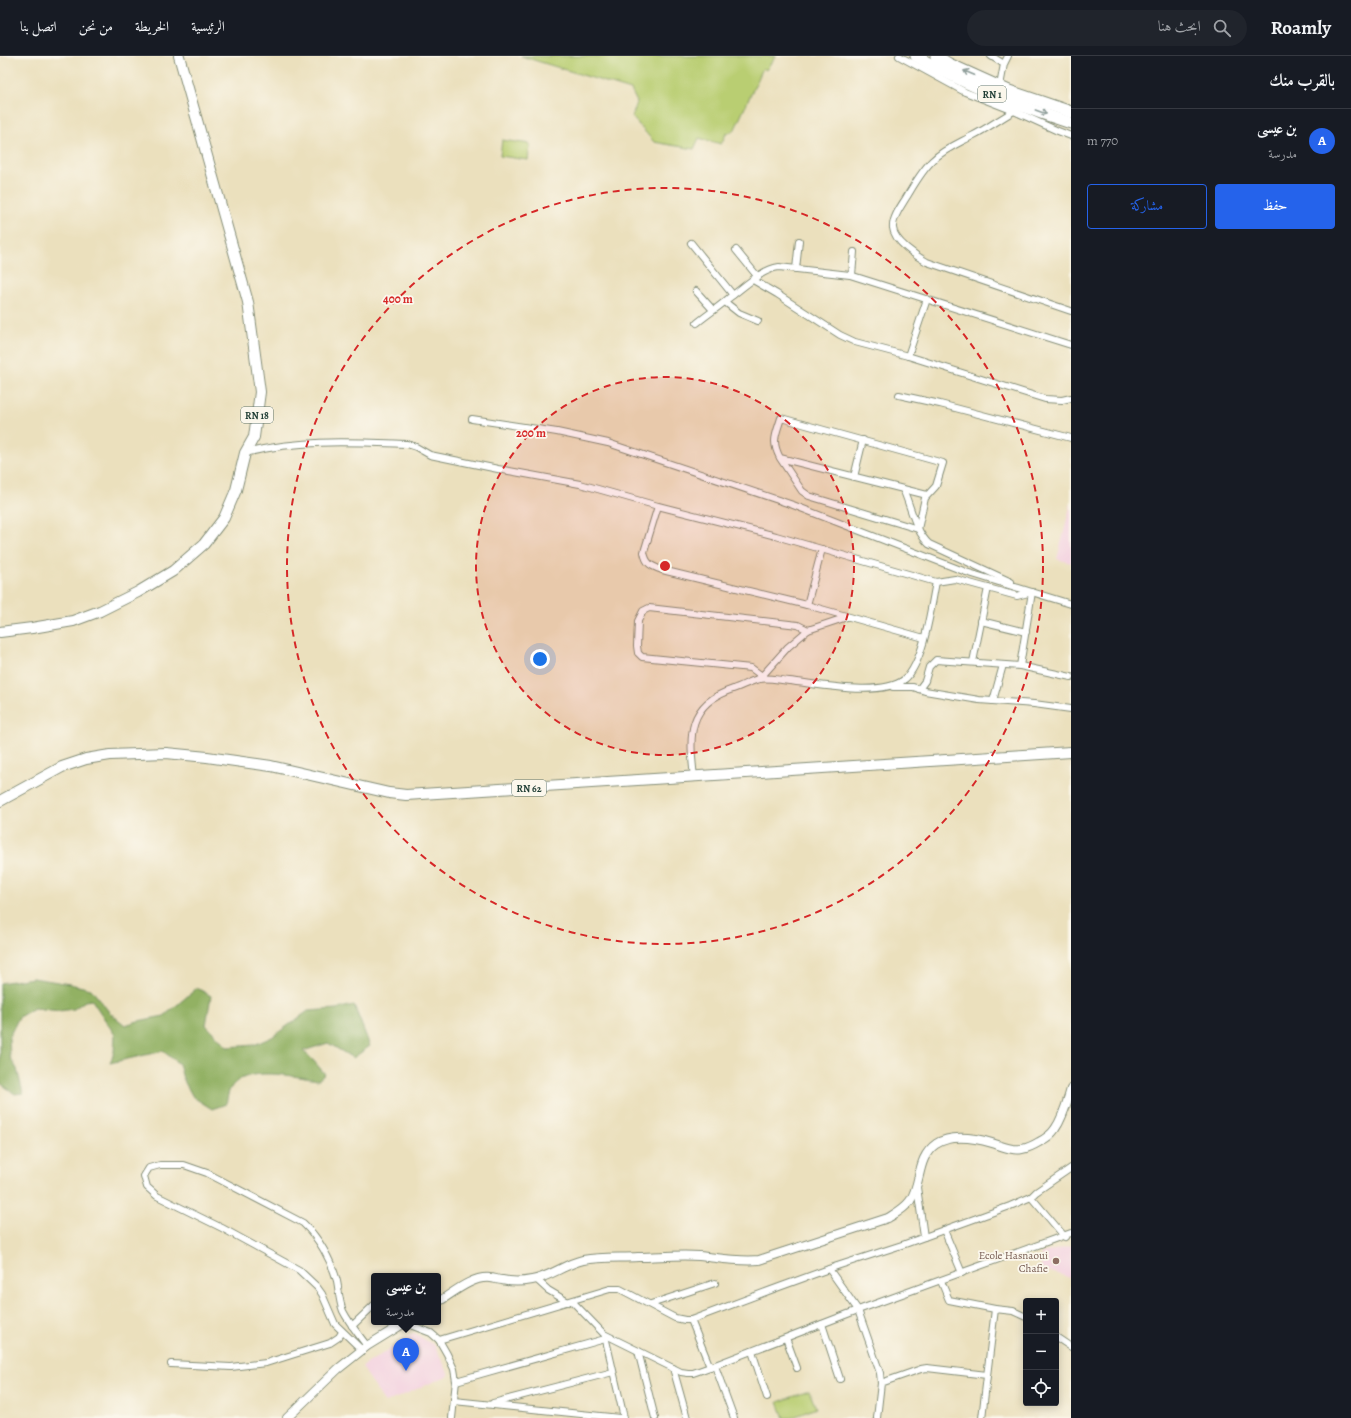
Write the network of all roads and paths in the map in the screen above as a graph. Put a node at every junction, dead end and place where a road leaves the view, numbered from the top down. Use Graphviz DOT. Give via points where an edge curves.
graph roads {
  1 [pos="179,56"];
  2 [pos="899,56"];
  3 [pos="916,56"];
  4 [pos="936,56"];
  5 [pos="991,56"];
  6 [pos="1008,56"];
  7 [pos="1004,64"];
  8 [pos="1000,86"];
  9 [pos="1014,111"];
  10 [pos="1071,112"];
  11 [pos="1071,122"];
  12 [pos="1071,136"];
  13 [pos="799,241"];
  14 [pos="691,244"];
  15 [pos="736,250"];
  16 [pos="854,252"];
  17 [pos="796,269"];
  18 [pos="852,275"];
  19 [pos="756,278"];
  20 [pos="696,291"];
  21 [pos="733,295"];
  22 [pos="927,299"];
  23 [pos="725,302"];
  24 [pos="713,310"];
  25 [pos="1071,311"];
  26 [pos="758,321"];
  27 [pos="697,323"];
  28 [pos="1071,346"];
  29 [pos="908,356"];
  30 [pos="900,395"];
  31 [pos="1071,398"];
  32 [pos="472,419"];
  33 [pos="1071,438"];
  34 [pos="863,440"];
  35 [pos="245,453"];
  36 [pos="780,458"];
  37 [pos="854,477"];
  38 [pos="903,490"];
  39 [pos="928,495"];
  40 [pos="658,506"];
  41 [pos="918,529"];
  42 [pos="822,549"];
  43 [pos="936,582"];
  44 [pos="988,588"];
  45 [pos="1032,592"];
  46 [pos="1071,604"];
  47 [pos="807,605"];
  48 [pos="847,617"];
  49 [pos="981,621"];
  50 [pos="808,630"];
  51 [pos="0,632"];
  52 [pos="1026,632"];
  53 [pos="924,638"];
  54 [pos="973,662"];
  55 [pos="1003,665"];
  56 [pos="1020,666"];
  57 [pos="760,677"];
  58 [pos="1071,677"];
  59 [pos="888,687"];
  60 [pos="919,689"];
  61 [pos="993,701"];
  62 [pos="1071,709"];
  63 [pos="1071,752"];
  64 [pos="694,777"];
  65 [pos="0,801"];
  66 [pos="1071,1089"];
  67 [pos="1071,1168"];
  68 [pos="917,1186"];
  69 [pos="1031,1197"];
  70 [pos="944,1230"];
  71 [pos="1071,1233"];
  72 [pos="1065,1236"];
  73 [pos="924,1237"];
  74 [pos="829,1269"];
  75 [pos="962,1273"];
  76 [pos="536,1279"];
  77 [pos="941,1280"];
  78 [pos="714,1283"];
  79 [pos="441,1300"];
  80 [pos="570,1301"];
  81 [pos="651,1304"];
  82 [pos="371,1308"];
  83 [pos="995,1309"];
  84 [pos="858,1310"];
  85 [pos="1023,1316"];
  86 [pos="691,1320"];
  87 [pos="822,1324"];
  88 [pos="401,1325"];
  89 [pos="413,1325"];
  90 [pos="352,1326"];
  91 [pos="342,1332"];
  92 [pos="605,1336"];
  93 [pos="786,1338"];
  94 [pos="1059,1339"];
  95 [pos="439,1340"];
  96 [pos="364,1348"];
  97 [pos="1071,1348"];
  98 [pos="638,1350"];
  99 [pos="752,1351"];
  100 [pos="171,1364"];
  101 [pos="712,1366"];
  102 [pos="673,1368"];
  103 [pos="796,1368"];
  104 [pos="613,1372"];
  105 [pos="987,1375"];
  106 [pos="840,1379"];
  107 [pos="456,1381"];
  108 [pos="880,1383"];
  109 [pos="767,1397"];
  110 [pos="454,1401"];
  111 [pos="488,1404"];
  112 [pos="287,1418"];
  113 [pos="452,1418"];
  114 [pos="620,1418"];
  115 [pos="624,1418"];
  116 [pos="655,1418"];
  117 [pos="687,1418"];
  118 [pos="734,1418"];
  119 [pos="877,1418"];
  120 [pos="982,1418"];
  1 -- 35 [label="main road, RN 18" via="248,302 260,392 254,437"];
  2 -- 9 [label="street" via="965,92"];
  3 -- 11 [label="highway, RN 1, one-way" via="943,72 999,97"];
  8 -- 4 [label="highway, RN 1, one-way"];
  5 -- 7 [label="street"];
  6 -- 7 [label="street"];
  7 -- 8 [label="street"];
  8 -- 10 [label="highway, RN 1"];
  9 -- 12 [label="street"];
  9 -- 25 [label="street" via="933,160 925,168 897,212 893,228 901,242 927,262"];
  13 -- 17 [label="street"];
  14 -- 21 [label="street"];
  15 -- 19 [label="street"];
  16 -- 18 [label="street"];
  17 -- 18 [label="street"];
  17 -- 19 [label="street" via="773,268"];
  18 -- 22 [label="street"];
  19 -- 21 [label="street"];
  19 -- 29 [label="street" via="849,339"];
  20 -- 24 [label="street"];
  21 -- 23 [label="street"];
  22 -- 28 [label="street"];
  22 -- 29 [label="street"];
  23 -- 24 [label="street"];
  23 -- 26 [label="street" via="739,313"];
  24 -- 27 [label="street"];
  29 -- 31 [label="street" via="1045,399"];
  30 -- 33 [label="street"];
  32 -- 45 [label="street" via="608,443 793,505 966,572"];
  34 -- 36 [label="street" via="781,418 774,441"];
  34 -- 37 [label="street"];
  34 -- 39 [label="street" via="943,464 936,486"];
  35 -- 40 [label="street" via="300,443 407,444 430,455 570,482"];
  35 -- 51 [label="main road, RN 18" via="236,490 224,518 204,544 173,570 138,592 73,621"];
  36 -- 37 [label="street"];
  36 -- 41 [label="street" via="802,491 809,496"];
  37 -- 38 [label="street"];
  38 -- 39 [label="street"];
  38 -- 41 [label="street"];
  39 -- 41 [label="street" via="925,498"];
  40 -- 42 [label="street"];
  40 -- 47 [label="street" via="644,552 645,559 652,566"];
  41 -- 45 [label="street" via="929,544"];
  42 -- 43 [label="street"];
  42 -- 47 [label="street"];
  43 -- 44 [label="street" via="955,579"];
  43 -- 53 [label="street"];
  44 -- 45 [label="street" via="1017,596"];
  44 -- 49 [label="street"];
  45 -- 46 [label="street"];
  45 -- 52 [label="street"];
  47 -- 48 [label="street"];
  48 -- 50 [label="street"];
  48 -- 53 [label="street"];
  49 -- 52 [label="street"];
  49 -- 54 [label="street"];
  50 -- 57 [label="street"];
  50 -- 57 [label="street" via="798,625 649,608 643,611 638,621 637,646 642,657 751,668"];
  52 -- 56 [label="street"];
  53 -- 59 [label="street" via="912,671"];
  54 -- 55 [label="street"];
  54 -- 60 [label="street" via="936,660 929,667 925,681"];
  55 -- 56 [label="street"];
  55 -- 61 [label="street"];
  56 -- 58 [label="street"];
  57 -- 59 [label="street" via="863,689"];
  57 -- 64 [label="street" via="716,695 701,709 691,739"];
  59 -- 60 [label="street"];
  60 -- 61 [label="street"];
  61 -- 62 [label="street"];
  63 -- 64 [label="main road, RN 62"];
  64 -- 65 [label="main road, RN 62" via="406,795 389,794 271,766 166,752 86,759 62,767"];
  66 -- 68 [label="street" via="1055,1130 1047,1138 1021,1149 1010,1149 973,1139 946,1140 936,1144 926,1153 920,1166"];
  67 -- 69 [label="street"];
  68 -- 73 [label="street"];
  68 -- 76 [label="street" via="910,1201 902,1210 888,1218 759,1260 739,1261 699,1256 599,1258 582,1260"];
  69 -- 70 [label="street"];
  69 -- 72 [label="street"];
  70 -- 73 [label="street"];
  70 -- 75 [label="street"];
  71 -- 72 [label="street"];
  72 -- 75 [label="street"];
  73 -- 74 [label="street"];
  74 -- 84 [label="street"];
  74 -- 86 [label="street"];
  75 -- 77 [label="street"];
  76 -- 79 [label="street" via="523,1282 480,1278"];
  76 -- 80 [label="street" via="548,1290"];
  77 -- 83 [label="street" via="949,1300"];
  77 -- 84 [label="street"];
  78 -- 81 [label="street"];
  80 -- 81 [label="street" via="610,1289 620,1289"];
  80 -- 92 [label="street"];
  80 -- 95 [label="street"];
  81 -- 86 [label="street" via="675,1318"];
  82 -- 90 [label="street"];
  83 -- 85 [label="street" via="1013,1311"];
  83 -- 105 [label="street"];
  84 -- 87 [label="street"];
  84 -- 108 [label="street" via="880,1374"];
  86 -- 101 [label="street"];
  87 -- 93 [label="street"];
  87 -- 106 [label="street"];
  88 -- 96 [label="street"];
  89 -- 95 [label="street"];
  90 -- 91 [label="street" via="343,1311 337,1280 327,1256 310,1229 303,1223 193,1167 160,1165 146,1171 144,1182 157,1196 299,1270 322,1294 335,1324"];
  90 -- 96 [label="street"];
  91 -- 96 [label="street"];
  91 -- 100 [label="street" via="330,1343 266,1363 231,1368"];
  92 -- 98 [label="street"];
  92 -- 104 [label="street"];
  92 -- 107 [label="street"];
  93 -- 99 [label="street"];
  93 -- 103 [label="street"];
  94 -- 97 [label="street"];
  95 -- 107 [label="street" via="454,1369"];
  96 -- 112 [label="street"];
  98 -- 102 [label="street"];
  98 -- 116 [label="street"];
  99 -- 101 [label="street"];
  99 -- 109 [label="street"];
  101 -- 102 [label="street" via="688,1373"];
  101 -- 118 [label="street"];
  102 -- 117 [label="street"];
  104 -- 111 [label="street"];
  104 -- 115 [label="street"];
  105 -- 108 [label="street" via="927,1368"];
  105 -- 120 [label="street"];
  107 -- 110 [label="street"];
  108 -- 119 [label="street"];
  110 -- 111 [label="street"];
  110 -- 113 [label="street"];
  111 -- 114 [label="street"];
}
